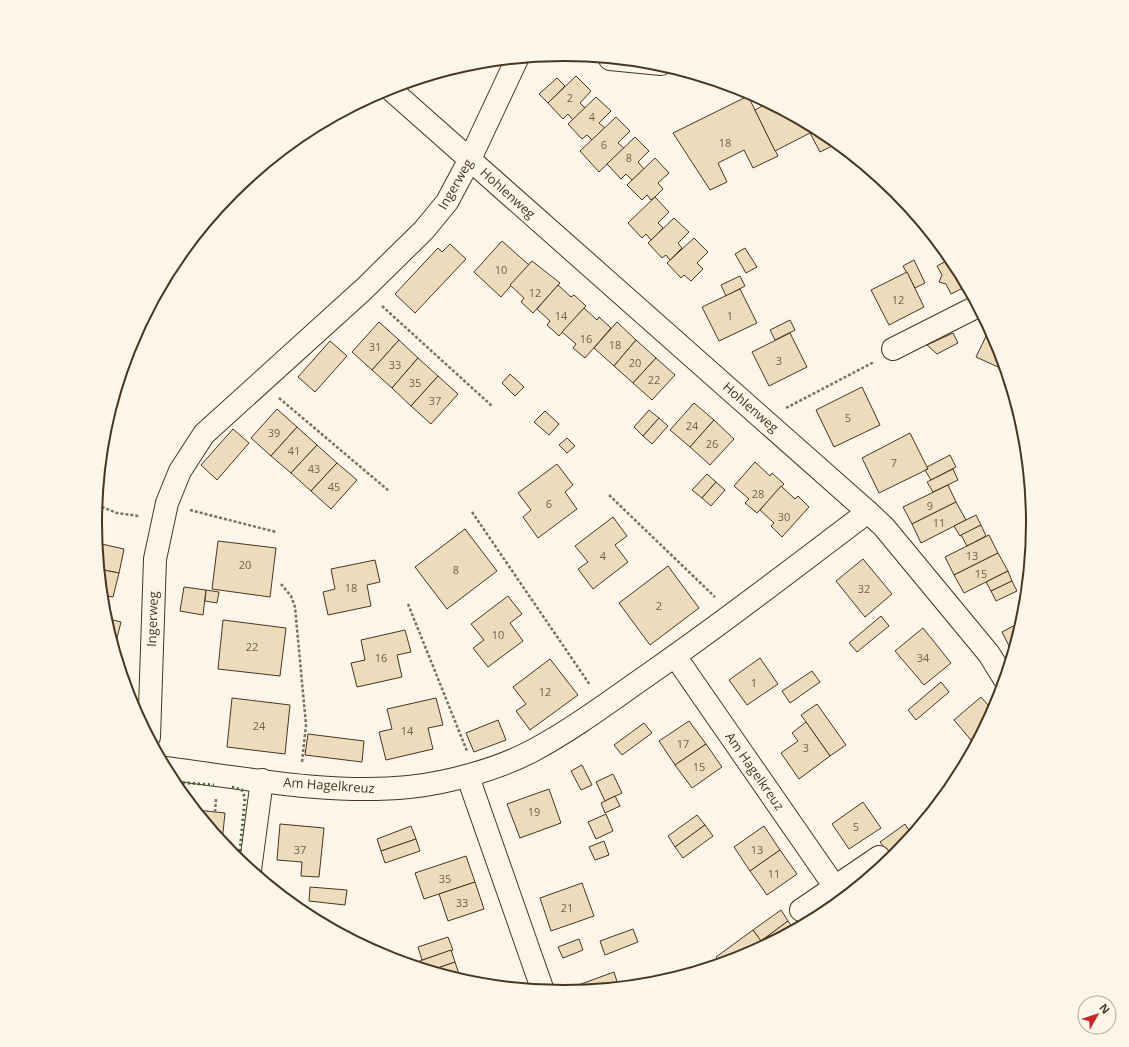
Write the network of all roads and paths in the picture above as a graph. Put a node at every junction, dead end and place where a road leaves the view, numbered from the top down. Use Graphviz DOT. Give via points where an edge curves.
graph roads {
  1 [pos="515,64"];
  2 [pos="395,93"];
  3 [pos="470,159"];
  4 [pos="364,289"];
  5 [pos="973,308"];
  6 [pos="892,349"];
  7 [pos="260,382"];
  8 [pos="492,406"];
  9 [pos="764,419"];
  10 [pos="389,491"];
  11 [pos="609,495"];
  12 [pos="103,507"];
  13 [pos="165,512"];
  14 [pos="472,512"];
  15 [pos="868,512"];
  16 [pos="276,532"];
  17 [pos="281,584"];
  18 [pos="408,604"];
  19 [pos="733,614"];
  20 [pos="675,656"];
  21 [pos="1001,674"];
  22 [pos="604,705"];
  23 [pos="149,727"];
  24 [pos="173,769"];
  25 [pos="472,775"];
  26 [pos="262,780"];
  27 [pos="300,784"];
  28 [pos="879,856"];
  29 [pos="251,863"];
  30 [pos="835,886"];
  31 [pos="801,910"];
  32 [pos="541,985"];
  1 -- 3 [label="street, Ingerweg"];
  2 -- 3 [label="street, Hohlenweg"];
  3 -- 4 [label="street, Ingerweg" via="446,202 424,230"];
  3 -- 9 [label="street, Hohlenweg"];
  4 -- 7 [label="street, Ingerweg"];
  4 -- 8 [label="path"];
  5 -- 6 [label="street"];
  6 -- 9 [label="path" via="887,356"];
  7 -- 10 [label="path"];
  7 -- 13 [label="street, Ingerweg" via="204,434 180,471"];
  9 -- 15 [label="street, Hohlenweg"];
  11 -- 19 [label="path"];
  12 -- 13 [label="path" via="117,513"];
  13 -- 16 [label="path"];
  13 -- 23 [label="street, Ingerweg" via="155,559"];
  14 -- 22 [label="path"];
  15 -- 19 [label="street, Am Hagelkreuz"];
  15 -- 21 [label="street, Hohlenweg" via="884,527 989,654"];
  17 -- 27 [label="path" via="291,596 295,607 306,725"];
  18 -- 25 [label="path"];
  19 -- 20 [label="street, Am Hagelkreuz"];
  20 -- 22 [label="street, Am Hagelkreuz"];
  20 -- 30 [label="street, Am Hagelkreuz"];
  22 -- 25 [label="street, Am Hagelkreuz" via="574,727 532,752"];
  24 -- 26 [label="street, Am Hagelkreuz"];
  25 -- 27 [label="street, Am Hagelkreuz" via="410,787 359,789"];
  25 -- 32 [label="street"];
  26 -- 27 [label="street, Am Hagelkreuz"];
  26 -- 29 [label="street"];
  28 -- 30 [label="street"];
  30 -- 31 [label="street"];
}
